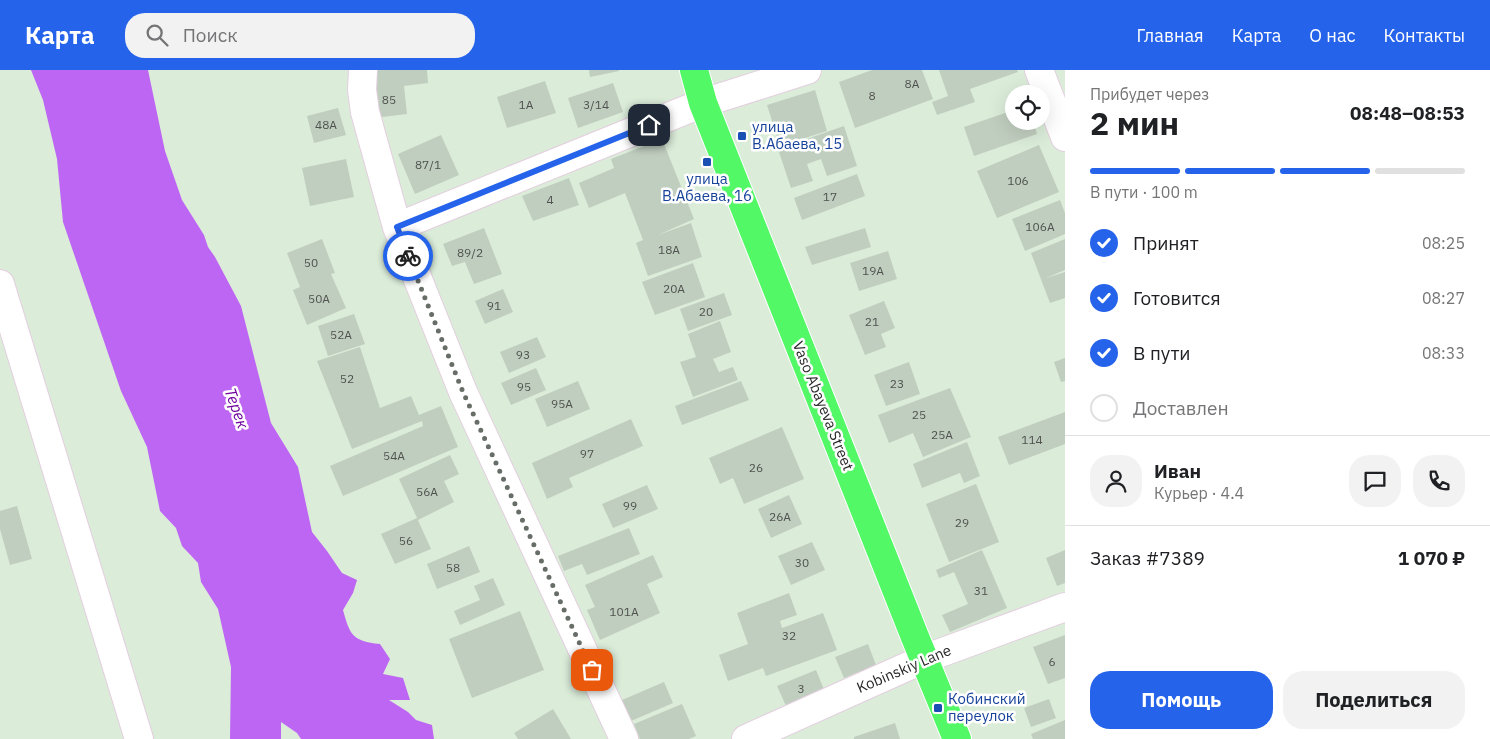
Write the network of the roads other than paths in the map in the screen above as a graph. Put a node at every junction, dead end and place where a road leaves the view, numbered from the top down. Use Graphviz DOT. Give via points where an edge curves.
graph roads {
  1 [pos="363,70"];
  2 [pos="694,70"];
  3 [pos="807,70"];
  4 [pos="1039,70"];
  5 [pos="703,104"];
  6 [pos="1065,137"];
  7 [pos="397,227"];
  8 [pos="0,284"];
  9 [pos="1065,607"];
  10 [pos="924,659"];
  11 [pos="139,739"];
  12 [pos="624,739"];
  13 [pos="746,739"];
  14 [pos="957,739"];
  1 -- 7 [label="street" via="365,112"];
  2 -- 5 [label="main road, Vaso Abayeva Street"];
  3 -- 5 [label="street"];
  4 -- 6 [label="street"];
  5 -- 7 [label="street"];
  5 -- 10 [label="main road, Vaso Abayeva Street"];
  7 -- 12 [label="street" via="463,392"];
  8 -- 11 [label="street"];
  9 -- 10 [label="street, Kobinskiy Lane"];
  10 -- 13 [label="street, Kobinskiy Lane"];
  10 -- 14 [label="main road, Vaso Abayeva Street"];
}
